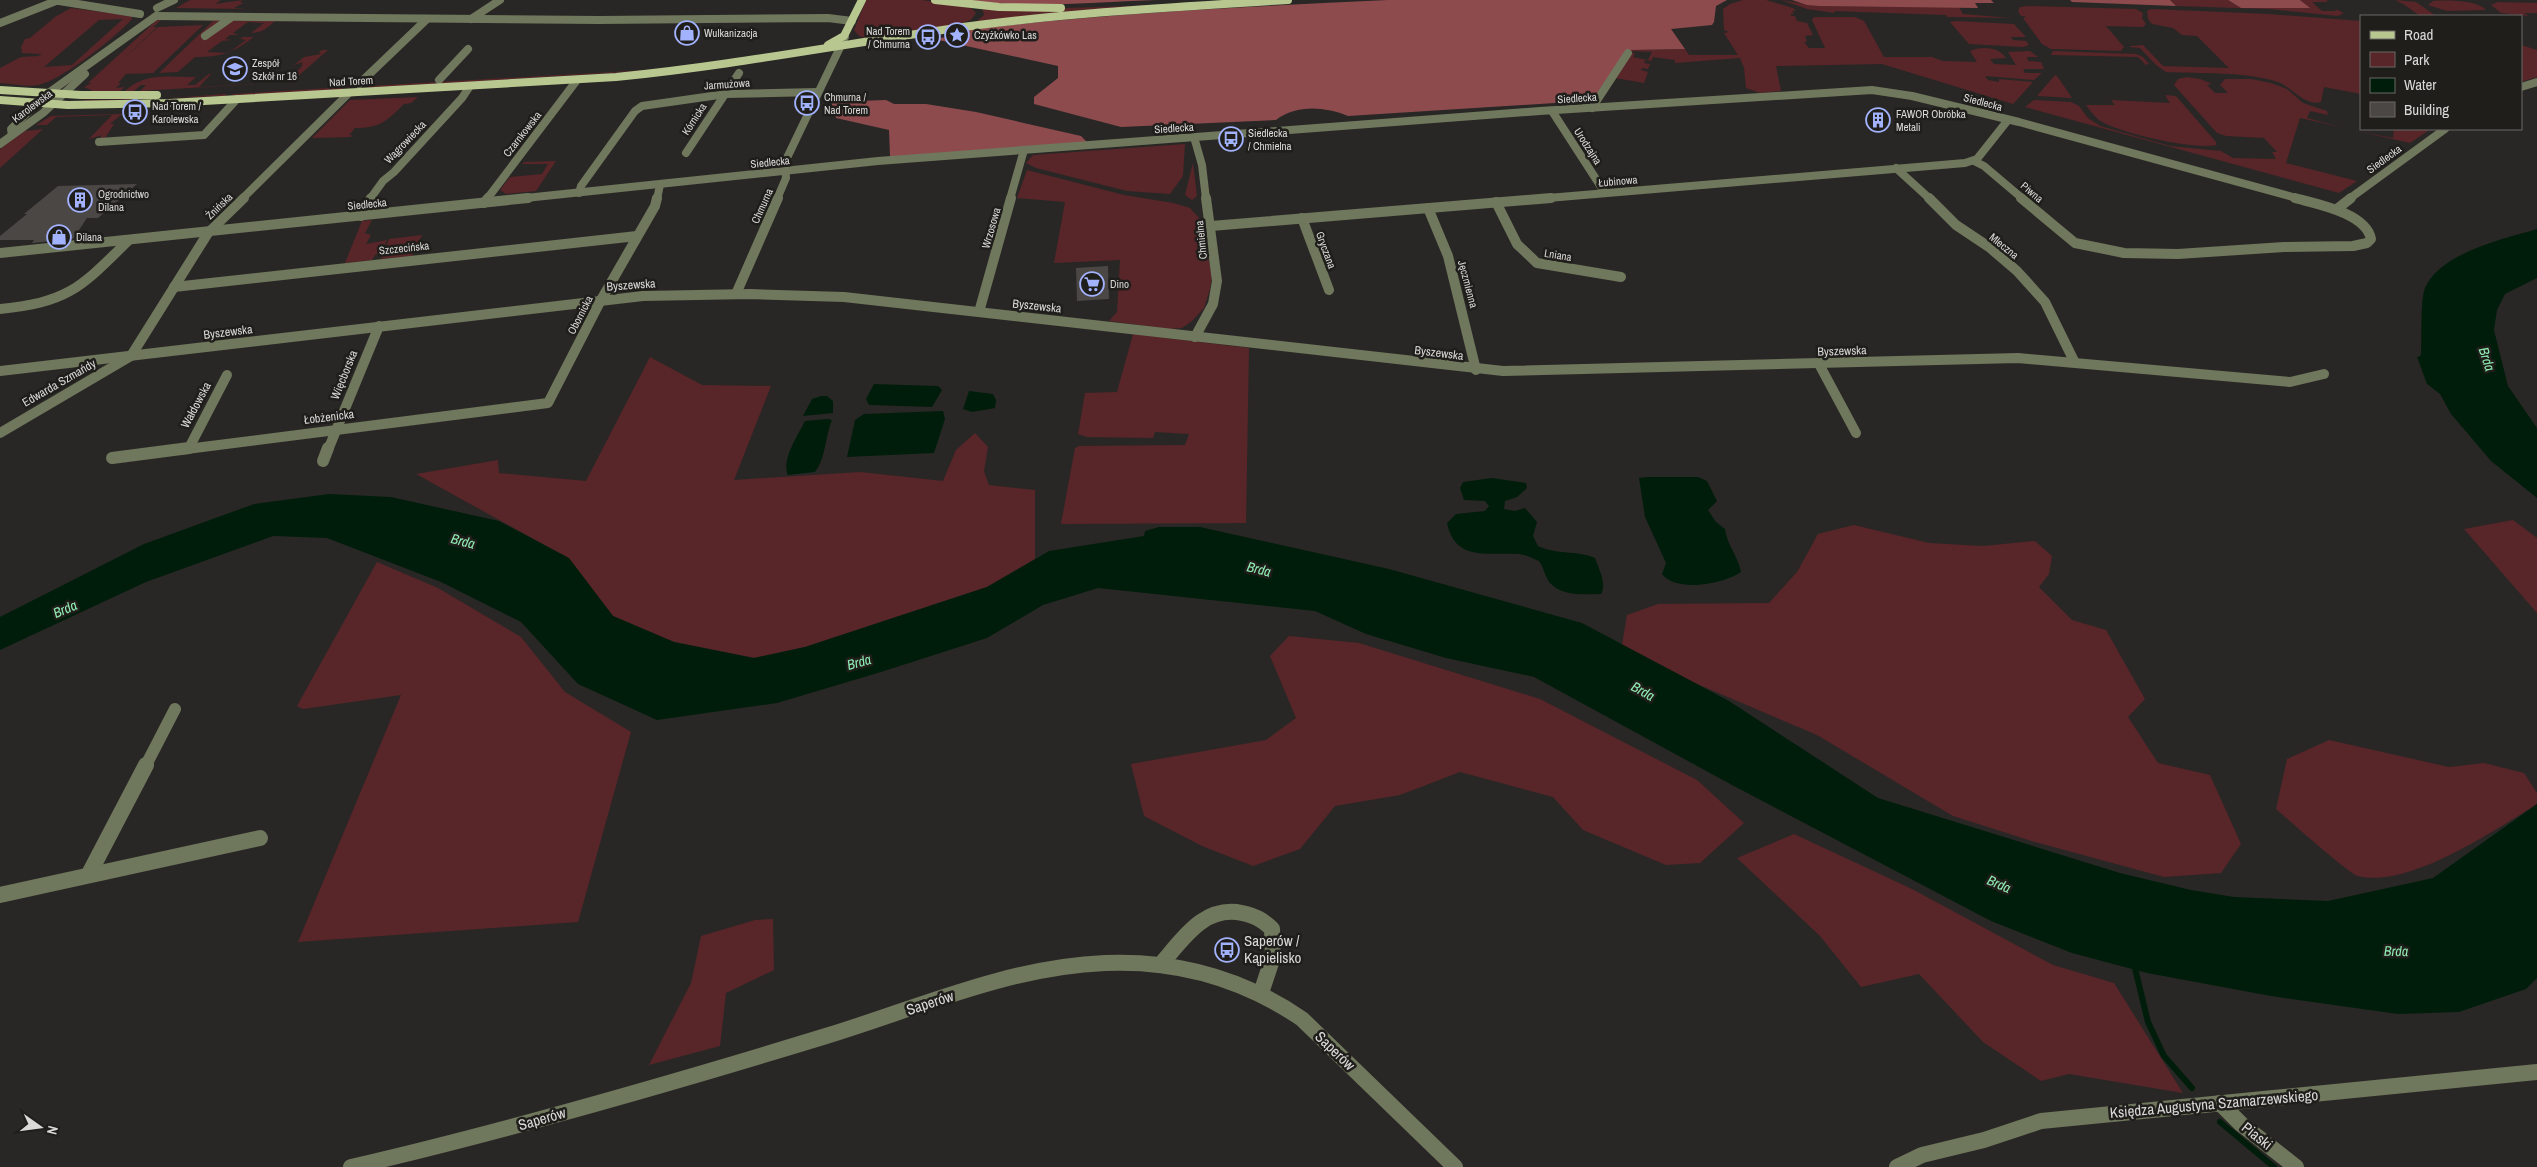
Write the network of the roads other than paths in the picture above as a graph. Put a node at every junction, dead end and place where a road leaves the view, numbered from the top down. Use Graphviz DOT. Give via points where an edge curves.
graph roads {
  1 [pos="54,0"];
  2 [pos="174,0"];
  3 [pos="181,0"];
  4 [pos="500,0"];
  5 [pos="935,0"];
  6 [pos="1234,0"];
  7 [pos="1288,0"];
  8 [pos="859,2"];
  9 [pos="971,5"];
  10 [pos="100,7"];
  11 [pos="158,12"];
  12 [pos="141,15"];
  13 [pos="232,17"];
  14 [pos="427,19"];
  15 [pos="471,19"];
  16 [pos="852,22"];
  17 [pos="0,23"];
  18 [pos="950,29"];
  19 [pos="847,32"];
  20 [pos="205,36"];
  21 [pos="879,40"];
  22 [pos="117,43"];
  23 [pos="862,43"];
  24 [pos="841,47"];
  25 [pos="468,49"];
  26 [pos="799,52"];
  27 [pos="1628,53"];
  28 [pos="98,59"];
  29 [pos="703,66"];
  30 [pos="739,73"];
  31 [pos="828,73"];
  32 [pos="439,80"];
  33 [pos="577,80"];
  34 [pos="2537,82"];
  35 [pos="359,84"];
  36 [pos="470,86"];
  37 [pos="2522,87"];
  38 [pos="0,90"];
  39 [pos="818,92"];
  40 [pos="349,93"];
  41 [pos="47,94"];
  42 [pos="726,94"];
  43 [pos="65,95"];
  44 [pos="237,99"];
  45 [pos="0,100"];
  46 [pos="36,103"];
  47 [pos="54,104"];
  48 [pos="1592,108"];
  49 [pos="1552,111"];
  50 [pos="2008,120"];
  51 [pos="2444,130"];
  52 [pos="12,135"];
  53 [pos="1194,137"];
  54 [pos="99,142"];
  55 [pos="0,144"];
  56 [pos="1024,150"];
  57 [pos="686,153"];
  58 [pos="1974,161"];
  59 [pos="1896,168"];
  60 [pos="784,171"];
  61 [pos="660,185"];
  62 [pos="579,193"];
  63 [pos="1605,194"];
  64 [pos="1496,202"];
  65 [pos="484,203"];
  66 [pos="1428,208"];
  67 [pos="2337,210"];
  68 [pos="361,216"];
  69 [pos="1302,218"];
  70 [pos="1211,226"];
  71 [pos="208,232"];
  72 [pos="637,236"];
  73 [pos="128,241"];
  74 [pos="2075,243"];
  75 [pos="0,253"];
  76 [pos="1621,277"];
  77 [pos="174,287"];
  78 [pos="1329,290"];
  79 [pos="736,294"];
  80 [pos="601,300"];
  81 [pos="0,309"];
  82 [pos="978,312"];
  83 [pos="378,326"];
  84 [pos="1195,337"];
  85 [pos="131,356"];
  86 [pos="2074,361"];
  87 [pos="1819,364"];
  88 [pos="1476,370"];
  89 [pos="0,372"];
  90 [pos="2324,374"];
  91 [pos="228,375"];
  92 [pos="548,403"];
  93 [pos="337,430"];
  94 [pos="0,433"];
  95 [pos="1856,433"];
  96 [pos="189,448"];
  97 [pos="112,458"];
  98 [pos="323,461"];
  99 [pos="175,709"];
  100 [pos="260,838"];
  101 [pos="89,874"];
  102 [pos="0,895"];
  103 [pos="1161,964"];
  104 [pos="1261,992"];
  105 [pos="2537,1072"];
  106 [pos="2220,1103"];
  107 [pos="351,1167"];
  108 [pos="1455,1167"];
  109 [pos="1897,1167"];
  110 [pos="2296,1167"];
  1 -- 10 [label="street"];
  1 -- 17 [label="street"];
  2 -- 11 [label="street"];
  3 -- 11 [label="street"];
  4 -- 15 [label="street"];
  5 -- 9 [label="main road"];
  6 -- 9 [label="main road" via="1045,8"];
  7 -- 18 [label="main road" via="1078,13"];
  8 -- 16 [label="main road"];
  9 -- 18 [label="main road" via="980,11 978,18"];
  10 -- 11 [label="street"];
  10 -- 12 [label="street"];
  11 -- 12 [label="street"];
  11 -- 13 [label="street"];
  11 -- 22 [label="street"];
  12 -- 22 [label="street"];
  13 -- 14 [label="street"];
  13 -- 20 [label="street"];
  14 -- 15 [label="street"];
  14 -- 35 [label="street"];
  15 -- 16 [label="street" via="823,18"];
  16 -- 19 [label="main road"];
  18 -- 21 [label="main road, Nad Torem"];
  19 -- 21 [label="main road" via="859,38"];
  19 -- 24 [label="street, Chmurna"];
  19 -- 26 [label="main road, Nad Torem" via="834,43"];
  21 -- 23 [label="main road, Nad Torem"];
  22 -- 28 [label="street"];
  23 -- 24 [label="main road, Nad Torem"];
  23 -- 31 [label="street, Chmurna" via="846,53"];
  24 -- 26 [label="main road, Nad Torem"];
  24 -- 31 [label="street, Chmurna" via="834,55"];
  25 -- 32 [label="street"];
  26 -- 29 [label="main road, Nad Torem"];
  27 -- 48 [label="street"];
  28 -- 41 [label="street, Karolewska"];
  28 -- 43 [label="street, Karolewska"];
  29 -- 32 [label="main road, Nad Torem"];
  29 -- 33 [label="main road, Nad Torem"];
  30 -- 42 [label="street, Kórnicka"];
  31 -- 39 [label="street, Chmurna"];
  32 -- 35 [label="main road, Nad Torem"];
  33 -- 36 [label="main road, Nad Torem"];
  33 -- 65 [label="street, Czarnkowska"];
  34 -- 37 [label="street"];
  35 -- 43 [label="main road, Nad Torem" via="169,95"];
  36 -- 40 [label="main road, Nad Torem"];
  36 -- 68 [label="street, Wągrowiecka" via="400,165 385,177 372,193"];
  38 -- 41 [label="main road, Nad Torem"];
  39 -- 42 [label="street, Jarmużowa"];
  39 -- 60 [label="street, Chmurna" via="785,162"];
  40 -- 44 [label="main road, Nad Torem"];
  40 -- 71 [label="street, Żnińska"];
  41 -- 43 [label="main road, Nad Torem"];
  41 -- 46 [label="street, Karolewska"];
  42 -- 57 [label="street, Kórnicka"];
  42 -- 62 [label="street, Jarmużowa" via="637,105"];
  43 -- 47 [label="street, Karolewska"];
  44 -- 47 [label="main road, Nad Torem" via="132,105"];
  44 -- 54 [label="street" via="204,135"];
  45 -- 46 [label="main road, Nad Torem"];
  46 -- 47 [label="main road, Nad Torem"];
  46 -- 52 [label="street, Karolewska" via="11,129"];
  47 -- 52 [label="street, Karolewska"];
  48 -- 49 [label="street, Siedlecka"];
  48 -- 50 [label="street, Siedlecka" via="1872,90 1912,96"];
  49 -- 53 [label="street, Siedlecka"];
  49 -- 63 [label="street, Urodzajna"];
  50 -- 58 [label="street"];
  50 -- 67 [label="street, Siedlecka"];
  51 -- 67 [label="street, Siedlecka"];
  52 -- 55 [label="street, Karolewska"];
  53 -- 56 [label="street, Siedlecka"];
  53 -- 70 [label="street, Chmielna" via="1202,165"];
  56 -- 60 [label="street, Siedlecka"];
  56 -- 82 [label="street, Wrzosowa"];
  58 -- 59 [label="street, Łubinowa"];
  58 -- 74 [label="street, Piwna"];
  59 -- 63 [label="street, Łubinowa"];
  59 -- 86 [label="street, Mleczna" via="1956,225 2017,271 2045,302"];
  60 -- 61 [label="street, Siedlecka"];
  60 -- 79 [label="street, Chmurna" via="786,178"];
  61 -- 62 [label="street, Siedlecka"];
  61 -- 72 [label="street, Obornicka" via="655,206"];
  62 -- 65 [label="street, Siedlecka"];
  63 -- 64 [label="street, Łubinowa"];
  64 -- 66 [label="street, Łubinowa"];
  64 -- 76 [label="street, Lniana" via="1527,258 1537,263"];
  65 -- 68 [label="street, Siedlecka"];
  66 -- 69 [label="street, Łubinowa"];
  66 -- 88 [label="street, Jęczmienna" via="1448,256"];
  67 -- 74 [label="street, Siedlecka" via="2369,231 2370,241 2353,246 2204,252 2124,251"];
  68 -- 71 [label="street, Siedlecka"];
  69 -- 70 [label="street, Łubinowa"];
  69 -- 78 [label="street, Gryczana"];
  70 -- 84 [label="street, Chmielna" via="1216,296"];
  71 -- 73 [label="street, Siedlecka"];
  71 -- 77 [label="street, Żnińska"];
  72 -- 77 [label="street, Szczecińska"];
  72 -- 80 [label="street, Obornicka"];
  73 -- 75 [label="street, Siedlecka"];
  73 -- 81 [label="street" via="96,272 61,298"];
  77 -- 85 [label="street, Żnińska"];
  79 -- 80 [label="street, Byszewska"];
  79 -- 82 [label="street, Byszewska" via="844,297"];
  80 -- 83 [label="street, Byszewska"];
  80 -- 92 [label="street, Obornicka"];
  82 -- 84 [label="street, Byszewska"];
  83 -- 85 [label="street, Byszewska"];
  83 -- 93 [label="street, Więcborska"];
  84 -- 88 [label="street, Byszewska"];
  85 -- 89 [label="street, Byszewska"];
  85 -- 94 [label="street, Edwarda Szmańdy"];
  86 -- 87 [label="street, Byszewska" via="2018,358"];
  86 -- 90 [label="street, Byszewska" via="2290,382"];
  87 -- 88 [label="street, Byszewska"];
  87 -- 95 [label="street"];
  91 -- 96 [label="street, Wałdowska"];
  92 -- 93 [label="street, Łobżenicka"];
  93 -- 96 [label="street, Łobżenicka"];
  93 -- 98 [label="street, Więcborska"];
  96 -- 97 [label="street, Łobżenicka"];
  99 -- 101 [label="street"];
  100 -- 101 [label="street"];
  101 -- 102 [label="street"];
  103 -- 104 [label="street, Saperów" via="1196,969"];
  103 -- 104 [label="street" via="1195,924 1211,914 1232,911 1259,917 1272,929 1273,957"];
  103 -- 107 [label="street, Saperów" via="1106,964 1016,975 679,1081 424,1151"];
  104 -- 108 [label="street, Saperów" via="1302,1019"];
  105 -- 106 [label="street, Księdza Augustyna Szamarzewskiego"];
  106 -- 109 [label="street, Księdza Augustyna Szamarzewskiego" via="2041,1121 1984,1140 1922,1155"];
  106 -- 110 [label="street, Piaski" via="2241,1124"];
}
